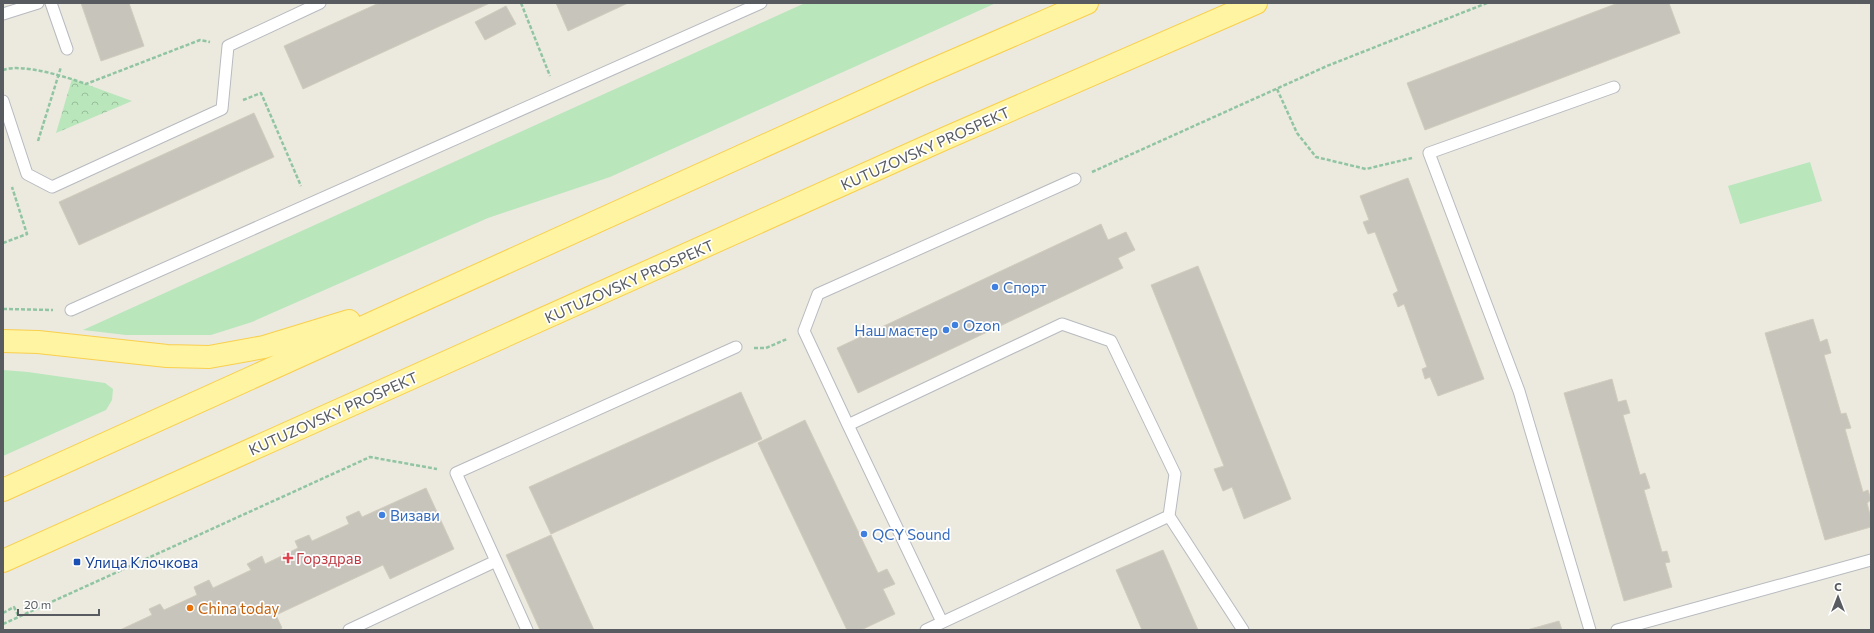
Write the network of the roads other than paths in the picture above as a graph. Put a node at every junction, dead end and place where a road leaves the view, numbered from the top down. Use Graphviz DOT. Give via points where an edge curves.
graph roads {
  1 [pos="38,3"];
  2 [pos="51,3"];
  3 [pos="320,3"];
  4 [pos="760,3"];
  5 [pos="1087,3"];
  6 [pos="1256,3"];
  7 [pos="3,14"];
  8 [pos="67,49"];
  9 [pos="1614,87"];
  10 [pos="3,101"];
  11 [pos="1075,179"];
  12 [pos="428,298"];
  13 [pos="71,310"];
  14 [pos="3,341"];
  15 [pos="736,347"];
  16 [pos="848,425"];
  17 [pos="3,490"];
  18 [pos="1169,516"];
  19 [pos="1871,560"];
  20 [pos="3,561"];
  21 [pos="496,561"];
  22 [pos="942,622"];
  23 [pos="349,630"];
  24 [pos="527,630"];
  25 [pos="926,630"];
  26 [pos="1243,630"];
  27 [pos="1590,630"];
  28 [pos="1617,630"];
  1 -- 7 [label="lane"];
  2 -- 8 [label="lane"];
  3 -- 10 [label="lane" via="228,46 222,109 52,187 27,174"];
  4 -- 13 [label="lane"];
  5 -- 12 [label="main road" via="923,74"];
  6 -- 20 [label="main road, KUTUZOVSKY PROSPEKT" via="932,144"];
  9 -- 27 [label="lane" via="1430,153 1518,391"];
  11 -- 16 [label="lane" via="818,294 804,331"];
  12 -- 14 [label="main road" via="264,347 209,357 167,356 38,342"];
  12 -- 17 [label="main road"];
  15 -- 21 [label="lane" via="456,473"];
  16 -- 18 [label="lane" via="1062,324 1111,341 1175,474"];
  16 -- 22 [label="lane"];
  18 -- 22 [label="lane"];
  18 -- 26 [label="lane"];
  19 -- 28 [label="lane"];
  21 -- 23 [label="lane"];
  21 -- 24 [label="lane"];
  22 -- 25 [label="lane"];
}
